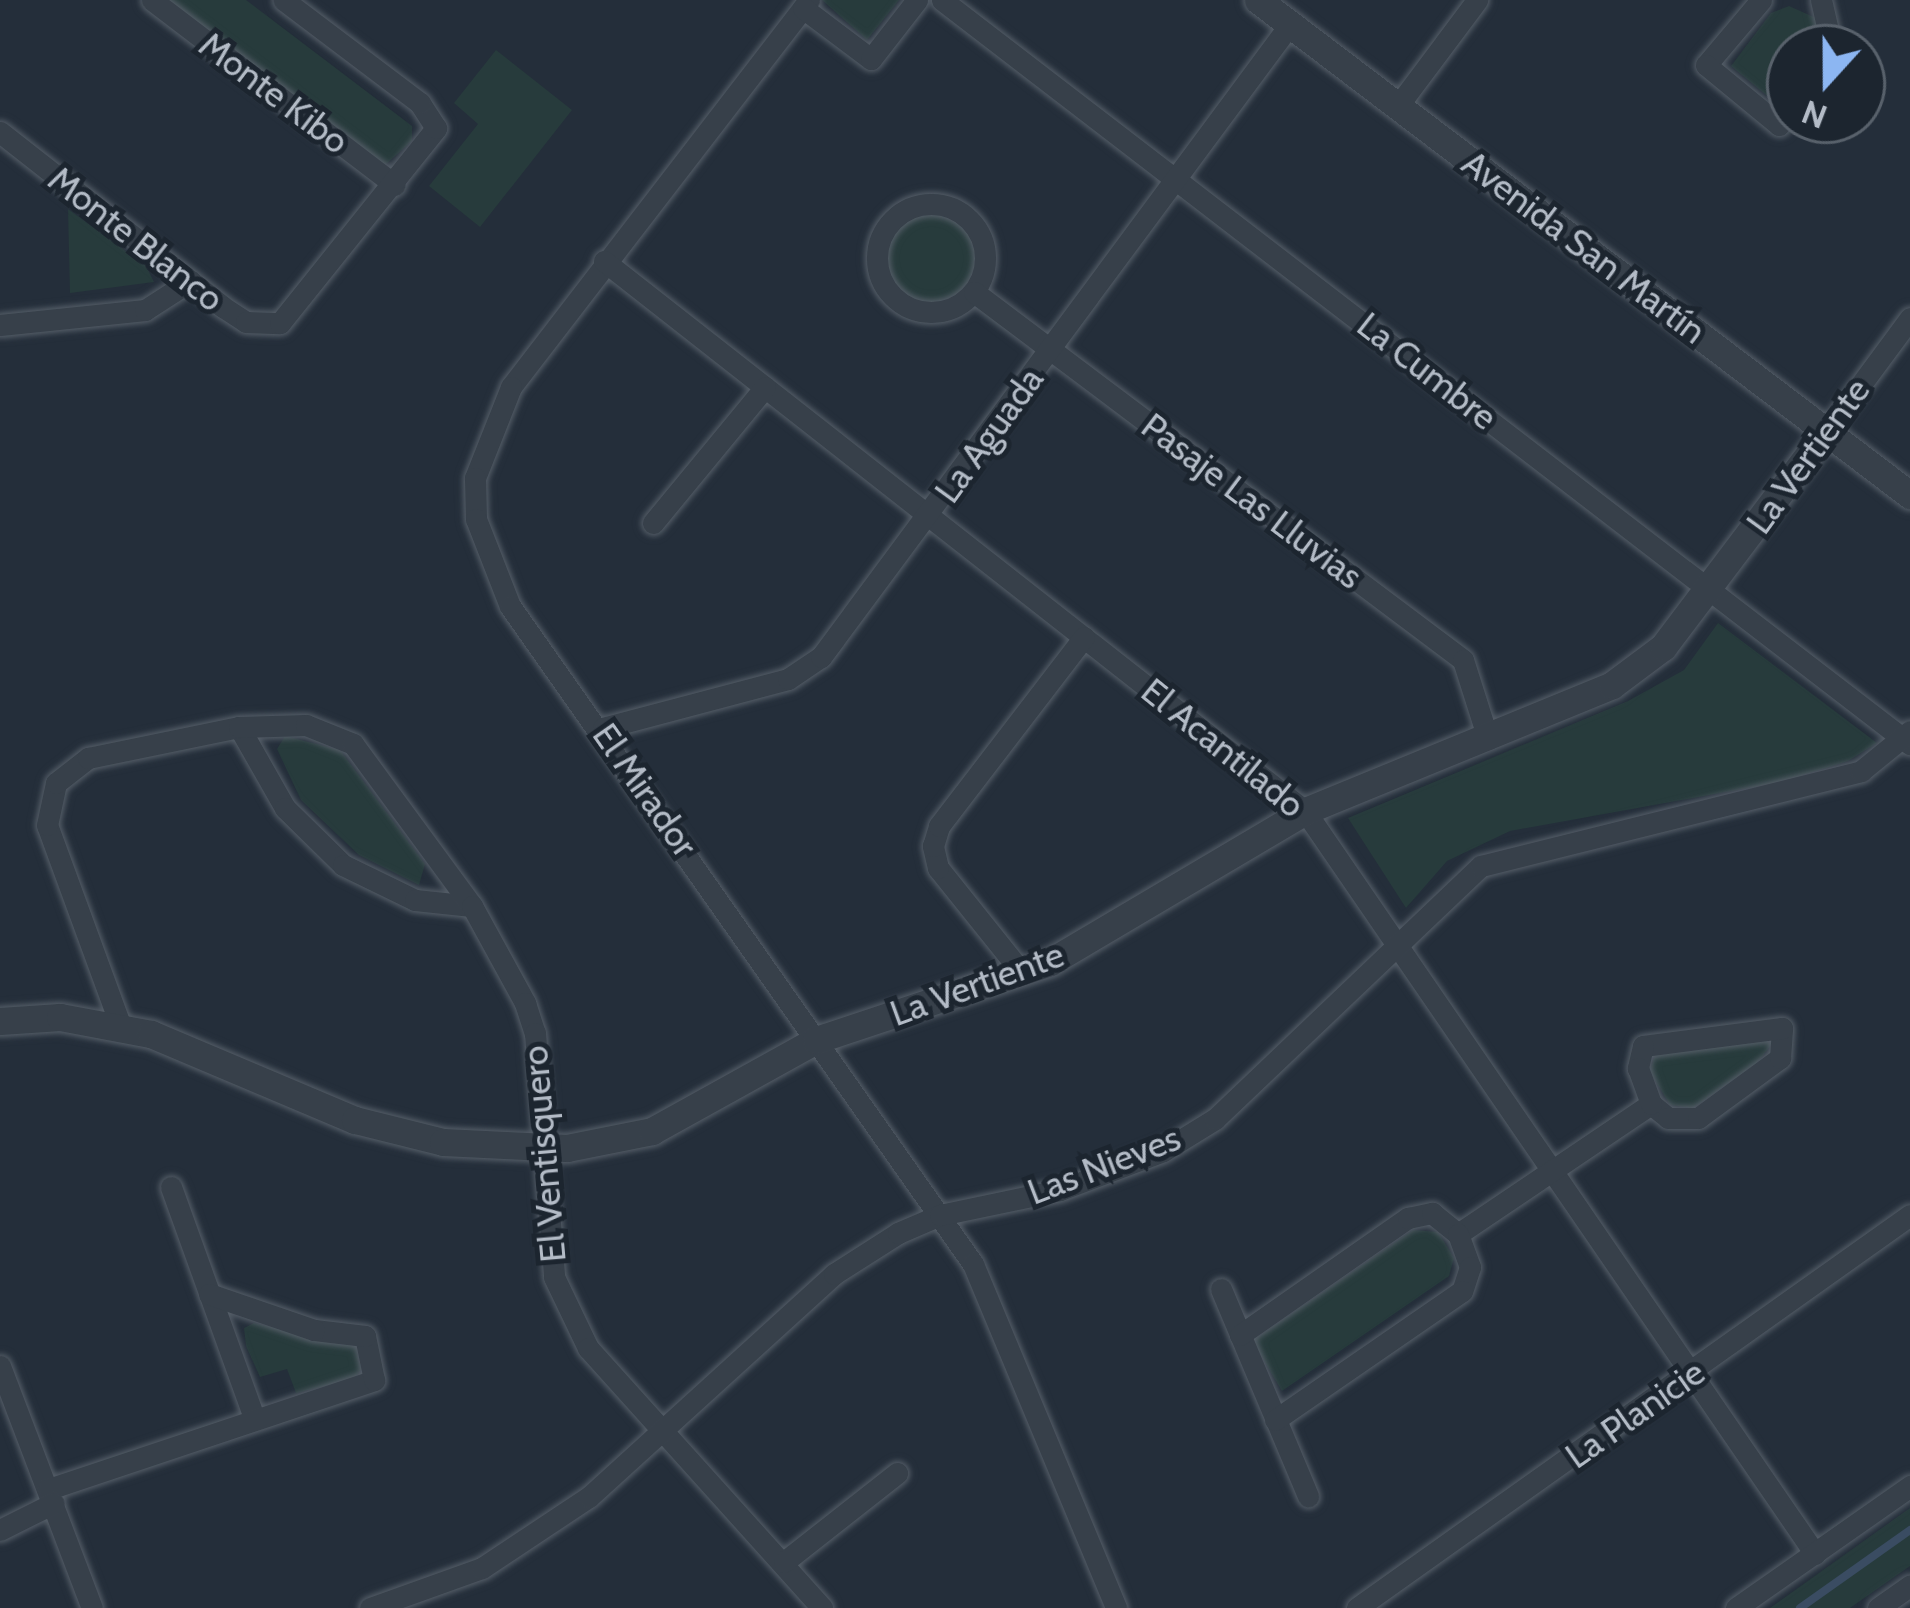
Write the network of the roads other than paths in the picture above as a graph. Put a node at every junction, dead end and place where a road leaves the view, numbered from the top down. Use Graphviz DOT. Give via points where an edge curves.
graph roads {
  1 [pos="152,0"];
  2 [pos="284,0"];
  3 [pos="917,0"];
  4 [pos="943,0"];
  5 [pos="1258,0"];
  6 [pos="1477,0"];
  7 [pos="1761,0"];
  8 [pos="806,4"];
  9 [pos="1290,24"];
  10 [pos="1397,107"];
  11 [pos="1766,114"];
  12 [pos="0,133"];
  13 [pos="1178,177"];
  14 [pos="395,185"];
  15 [pos="604,260"];
  16 [pos="190,281"];
  17 [pos="974,292"];
  18 [pos="1910,318"];
  19 [pos="0,325"];
  20 [pos="1051,350"];
  21 [pos="765,387"];
  22 [pos="1828,429"];
  23 [pos="1910,494"];
  24 [pos="929,516"];
  25 [pos="653,523"];
  26 [pos="1709,592"];
  27 [pos="1084,637"];
  28 [pos="239,727"];
  29 [pos="603,728"];
  30 [pos="1908,738"];
  31 [pos="1488,739"];
  32 [pos="1305,811"];
  33 [pos="472,906"];
  34 [pos="1398,946"];
  35 [pos="1023,974"];
  36 [pos="0,1021"];
  37 [pos="121,1027"];
  38 [pos="816,1040"];
  39 [pos="1651,1104"];
  40 [pos="539,1148"];
  41 [pos="1551,1172"];
  42 [pos="171,1187"];
  43 [pos="940,1215"];
  44 [pos="1910,1215"];
  45 [pos="1458,1234"];
  46 [pos="1221,1289"];
  47 [pos="209,1294"];
  48 [pos="1240,1335"];
  49 [pos="0,1366"];
  50 [pos="1692,1376"];
  51 [pos="254,1418"];
  52 [pos="1275,1420"];
  53 [pos="659,1430"];
  54 [pos="897,1473"];
  55 [pos="1910,1486"];
  56 [pos="51,1496"];
  57 [pos="1307,1496"];
  58 [pos="0,1530"];
  59 [pos="1815,1554"];
  60 [pos="784,1562"];
  61 [pos="1910,1586"];
  62 [pos="92,1608"];
  63 [pos="370,1608"];
  64 [pos="822,1608"];
  65 [pos="1116,1608"];
  66 [pos="1357,1608"];
  67 [pos="1736,1608"];
  68 [pos="1878,1608"];
  1 -- 14 [label="street, Monte Kibo"];
  2 -- 14 [label="street" via="420,103 436,128"];
  3 -- 8 [label="street" via="871,59"];
  4 -- 13 [label="street, La Cumbre"];
  5 -- 9 [label="street, Avenida San Martín"];
  6 -- 10 [label="street"];
  7 -- 11 [label="street" via="1706,64"];
  8 -- 15 [label="street, El Mirador"];
  9 -- 10 [label="street, Avenida San Martín"];
  9 -- 13 [label="street, La Aguada"];
  10 -- 22 [label="street, Avenida San Martín"];
  12 -- 16 [label="street, Monte Blanco"];
  13 -- 20 [label="street, La Aguada"];
  13 -- 26 [label="street, La Cumbre"];
  14 -- 16 [label="street, Monte Blanco" via="280,323 246,322"];
  15 -- 21 [label="street, El Acantilado"];
  15 -- 29 [label="street, El Mirador" via="511,387 475,478 476,519 510,606"];
  16 -- 19 [label="street" via="145,310"];
  17 -- 17 [label="street" via="943,311 924,312 891,294 877,260 888,225 920,205 957,210 986,256"];
  17 -- 20 [label="street, Pasaje Las Lluvias"];
  18 -- 22 [label="street, La Vertiente"];
  20 -- 24 [label="street, La Aguada"];
  20 -- 31 [label="street, Pasaje Las Lluvias" via="1463,660"];
  21 -- 24 [label="street, El Acantilado"];
  21 -- 25 [label="street"];
  22 -- 23 [label="street, Avenida San Martín"];
  22 -- 26 [label="street, La Vertiente"];
  24 -- 27 [label="street, El Acantilado"];
  24 -- 29 [label="street, La Aguada" via="801,673"];
  26 -- 30 [label="street, La Cumbre"];
  26 -- 31 [label="street, La Vertiente" via="1664,647 1612,685"];
  27 -- 32 [label="street, El Acantilado"];
  27 -- 35 [label="street" via="939,826 933,846 938,868"];
  28 -- 33 [label="street" via="285,808 343,865 415,900"];
  28 -- 33 [label="street, El Ventisquero" via="305,724 353,744"];
  28 -- 37 [label="street, El Ventisquero" via="88,758 64,772 50,796 47,825"];
  29 -- 38 [label="street, El Mirador"];
  30 -- 34 [label="street, Las Nieves" via="1861,771 1499,856 1448,890"];
  31 -- 32 [label="street, La Vertiente"];
  32 -- 34 [label="street, El Acantilado"];
  32 -- 35 [label="street, La Vertiente"];
  33 -- 40 [label="street, El Ventisquero" via="535,1033"];
  34 -- 41 [label="street, El Acantilado"];
  34 -- 43 [label="street, Las Nieves" via="1214,1119 1163,1151 1060,1190"];
  35 -- 38 [label="street, La Vertiente"];
  36 -- 37 [label="street, La Vertiente" via="60,1017"];
  37 -- 40 [label="street, La Vertiente" via="398,1133"];
  38 -- 40 [label="street, La Vertiente" via="652,1131"];
  38 -- 43 [label="street, El Mirador"];
  39 -- 39 [label="street" via="1668,1118 1698,1118 1780,1058 1782,1028 1643,1046 1638,1068"];
  39 -- 41 [label="street"];
  40 -- 53 [label="street, El Ventisquero" via="554,1277 589,1348"];
  41 -- 45 [label="street"];
  41 -- 50 [label="street, El Acantilado"];
  42 -- 47 [label="street"];
  43 -- 53 [label="street, Las Nieves" via="834,1274"];
  43 -- 65 [label="street, El Mirador" via="973,1264"];
  44 -- 50 [label="street, La Planicie"];
  45 -- 48 [label="street" via="1432,1213 1408,1218"];
  45 -- 52 [label="street" via="1470,1267 1462,1291"];
  46 -- 48 [label="street"];
  47 -- 51 [label="street"];
  47 -- 51 [label="street" via="314,1330 365,1336 374,1380"];
  48 -- 52 [label="street"];
  49 -- 56 [label="street"];
  50 -- 59 [label="street, El Acantilado"];
  50 -- 66 [label="street, La Planicie"];
  51 -- 56 [label="street"];
  52 -- 57 [label="street"];
  53 -- 60 [label="street, El Ventisquero"];
  53 -- 63 [label="street, Las Nieves" via="589,1498 482,1568"];
  54 -- 60 [label="street"];
  55 -- 59 [label="street"];
  56 -- 58 [label="street"];
  56 -- 62 [label="street"];
  59 -- 67 [label="street"];
  60 -- 64 [label="street, El Ventisquero"];
  61 -- 68 [label="street"];
}
